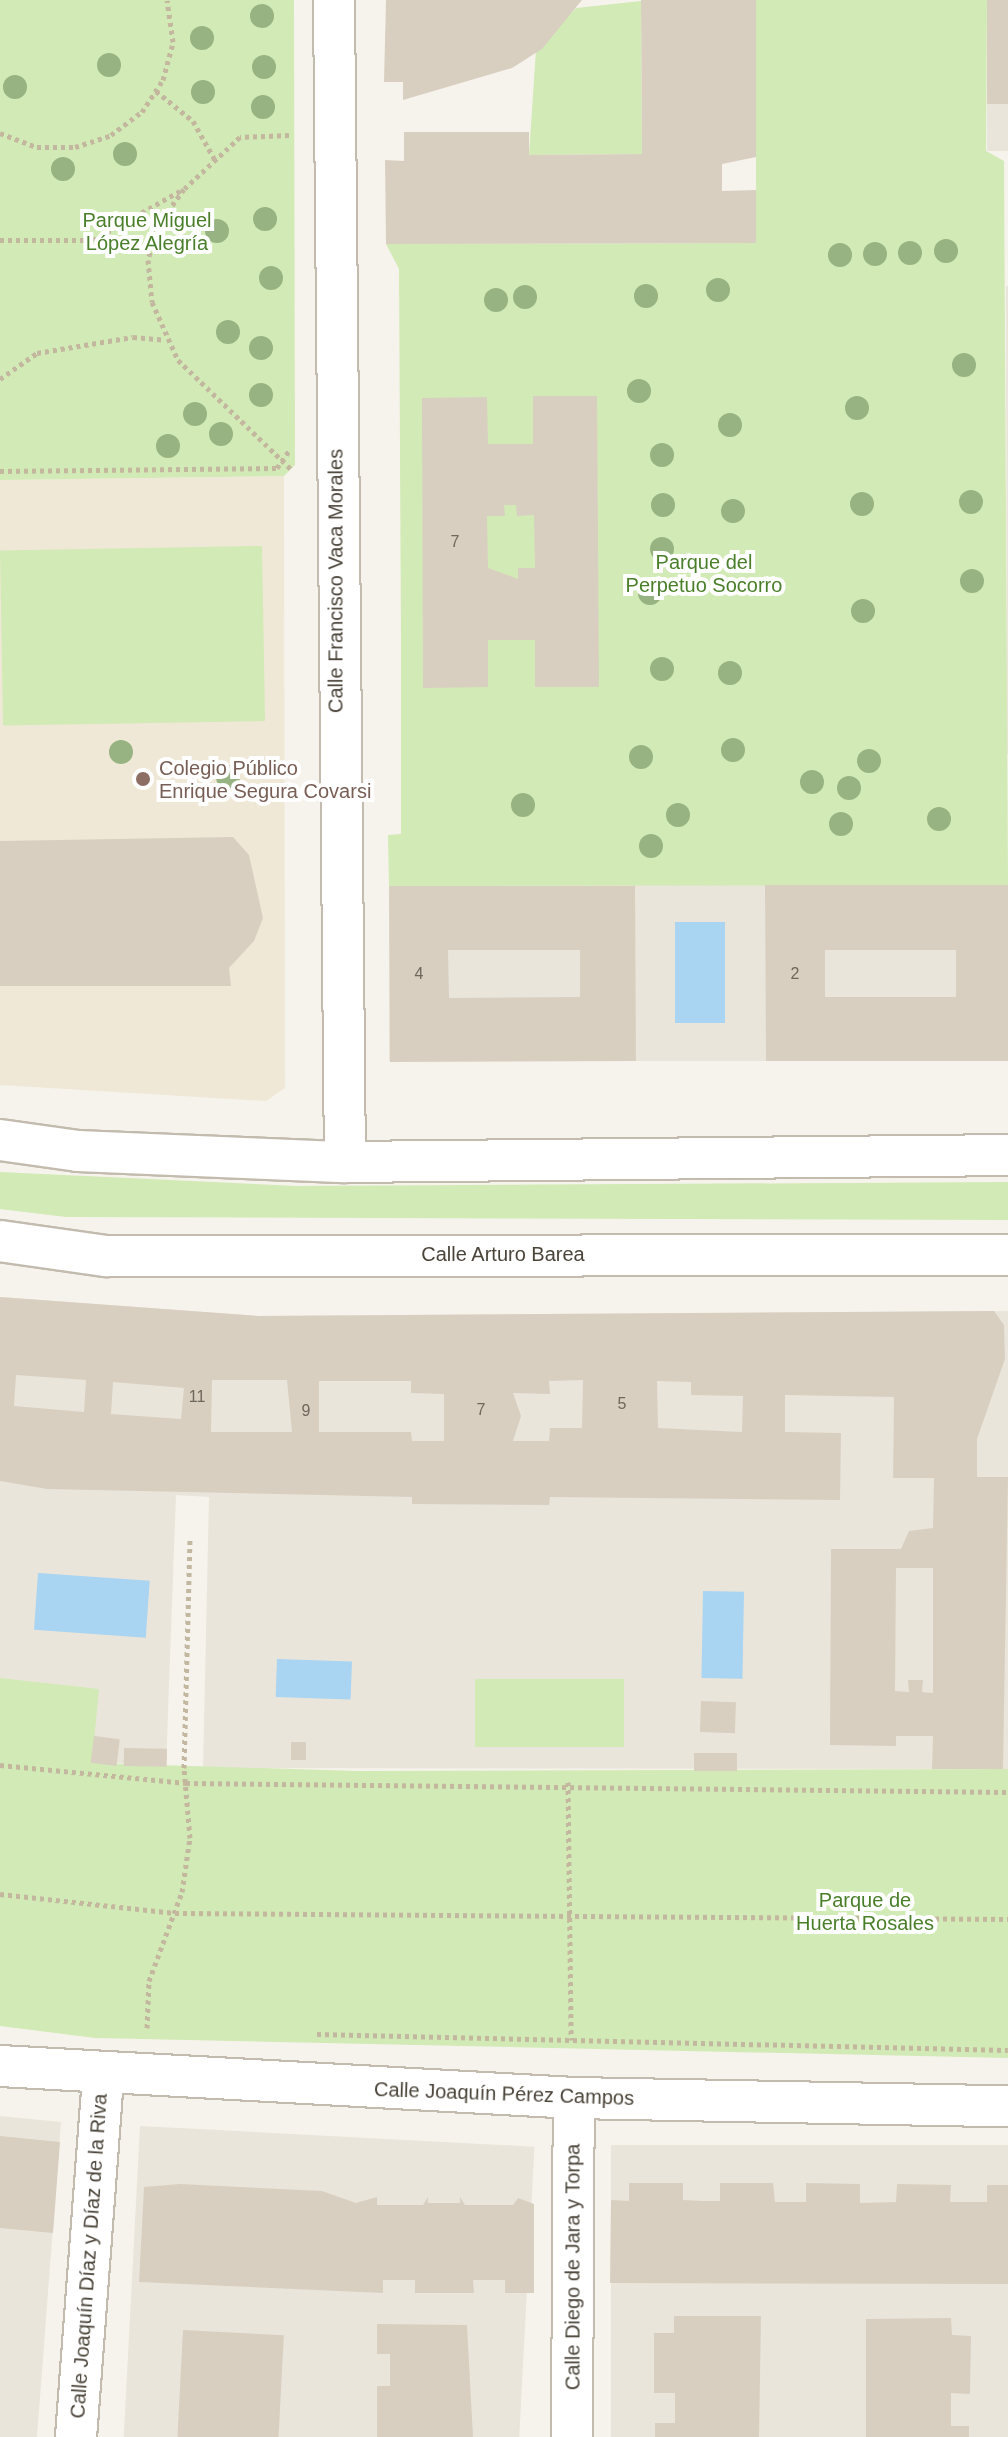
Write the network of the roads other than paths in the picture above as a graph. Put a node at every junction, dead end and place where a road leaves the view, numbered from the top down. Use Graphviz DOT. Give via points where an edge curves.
graph roads {
  1 [pos="334,0"];
  2 [pos="0,1140"];
  3 [pos="1008,1155"];
  4 [pos="345,1162"];
  5 [pos="0,1241"];
  6 [pos="1008,1255"];
  7 [pos="0,2066"];
  8 [pos="103,2076"];
  9 [pos="574,2098"];
  10 [pos="1008,2106"];
  11 [pos="76,2437"];
  12 [pos="572,2437"];
  1 -- 4 [label="street, Calle Francisco Vaca Morales"];
  2 -- 4 [label="street" via="78,1151"];
  3 -- 4 [label="street"];
  5 -- 6 [label="street, Calle Arturo Barea" via="106,1256"];
  7 -- 8 [label="street, Calle Joaquín Pérez Campos"];
  8 -- 9 [label="street, Calle Joaquín Pérez Campos"];
  8 -- 11 [label="street, Calle Joaquín Díaz y Díaz de la Riva"];
  9 -- 10 [label="street, Calle Joaquín Pérez Campos"];
  9 -- 12 [label="street, Calle Diego de Jara y Torpa"];
}
